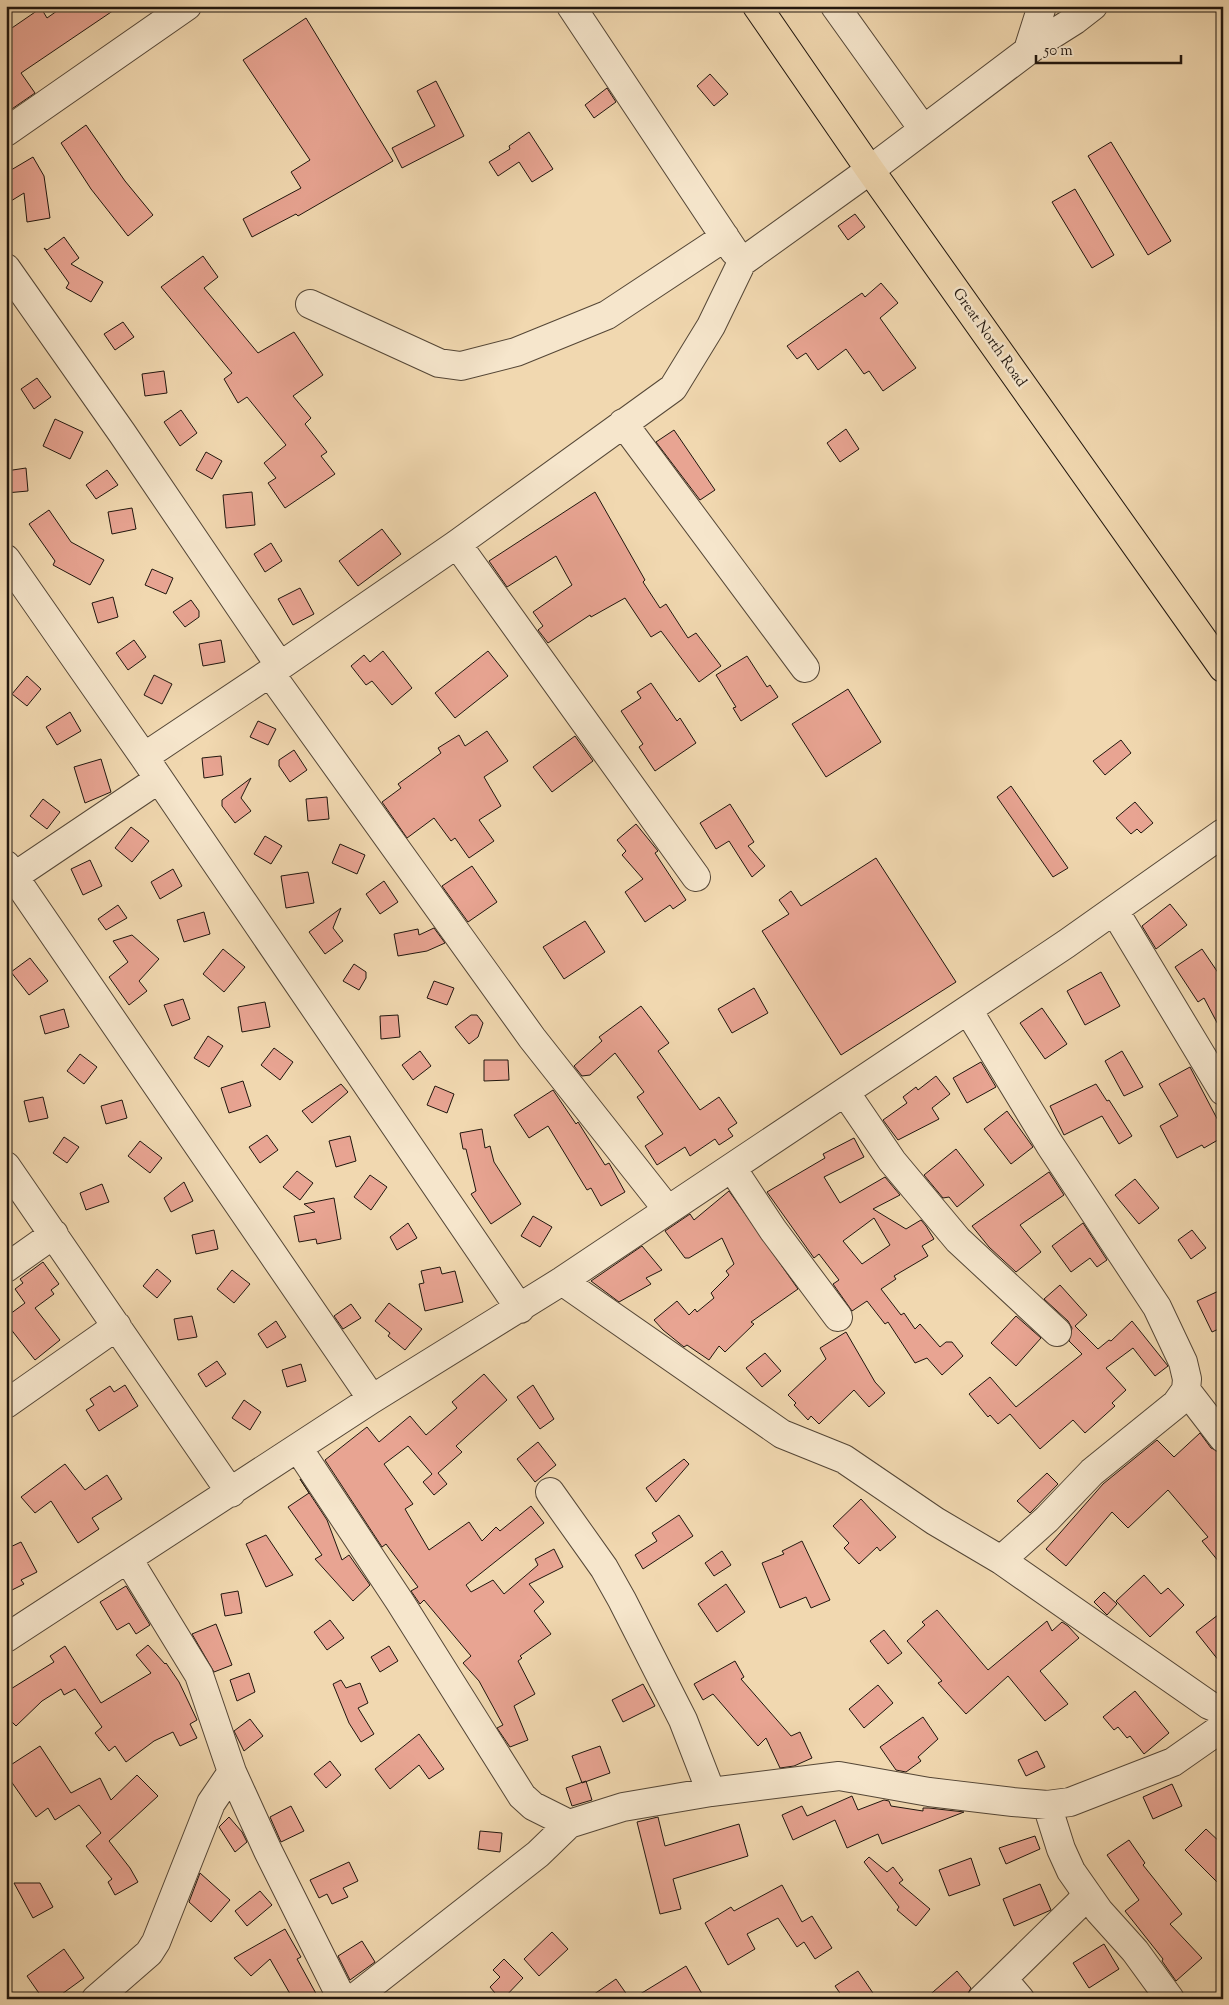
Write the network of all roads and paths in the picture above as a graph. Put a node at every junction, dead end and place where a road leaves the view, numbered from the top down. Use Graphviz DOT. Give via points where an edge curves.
graph roads {
  1 [pos="187,6"];
  2 [pos="571,6"];
  3 [pos="757,6"];
  4 [pos="836,6"];
  5 [pos="1042,6"];
  6 [pos="1093,6"];
  7 [pos="1028,50"];
  8 [pos="923,129"];
  9 [pos="6,132"];
  10 [pos="870,170"];
  11 [pos="725,237"];
  12 [pos="742,262"];
  13 [pos="6,268"];
  14 [pos="310,304"];
  15 [pos="624,423"];
  16 [pos="457,544"];
  17 [pos="6,560"];
  18 [pos="805,668"];
  19 [pos="1223,668"];
  20 [pos="275,670"];
  21 [pos="152,768"];
  22 [pos="1223,833"];
  23 [pos="9,875"];
  24 [pos="696,876"];
  25 [pos="1114,910"];
  26 [pos="968,1010"];
  27 [pos="1223,1091"];
  28 [pos="845,1092"];
  29 [pos="6,1166"];
  30 [pos="732,1168"];
  31 [pos="667,1209"];
  32 [pos="54,1234"];
  33 [pos="6,1268"];
  34 [pos="562,1281"];
  35 [pos="520,1309"];
  36 [pos="838,1316"];
  37 [pos="117,1326"];
  38 [pos="1057,1332"];
  39 [pos="1186,1390"];
  40 [pos="372,1399"];
  41 [pos="6,1404"];
  42 [pos="1223,1438"];
  43 [pos="298,1448"];
  44 [pos="550,1492"];
  45 [pos="231,1493"];
  46 [pos="128,1559"];
  47 [pos="1001,1560"];
  48 [pos="6,1638"];
  49 [pos="1223,1711"];
  50 [pos="1223,1727"];
  51 [pos="232,1772"];
  52 [pos="712,1792"];
  53 [pos="1047,1805"];
  54 [pos="570,1824"];
  55 [pos="1087,1894"];
  56 [pos="1011,1989"];
  57 [pos="96,1999"];
  58 [pos="342,1999"];
  59 [pos="353,1999"];
  60 [pos="982,1999"];
  61 [pos="1170,1999"];
  1 -- 9 [label="street"];
  2 -- 11 [label="street"];
  3 -- 10 [label="highway, Great North Road"];
  4 -- 8 [label="street"];
  5 -- 7 [label="street"];
  6 -- 7 [label="street"];
  7 -- 8 [label="street"];
  8 -- 10 [label="street"];
  10 -- 12 [label="street"];
  10 -- 19 [label="highway, Great North Road"];
  11 -- 12 [label="street"];
  11 -- 14 [label="street" via="607,315 516,352 461,366 439,363"];
  12 -- 15 [label="street" via="711,326 673,388"];
  13 -- 20 [label="street" via="122,433"];
  15 -- 16 [label="street"];
  15 -- 18 [label="street"];
  16 -- 20 [label="street"];
  16 -- 24 [label="street"];
  17 -- 21 [label="street"];
  20 -- 21 [label="street"];
  20 -- 31 [label="street" via="532,1038"];
  21 -- 23 [label="street"];
  21 -- 35 [label="street"];
  22 -- 25 [label="street"];
  23 -- 40 [label="street"];
  25 -- 26 [label="street"];
  25 -- 27 [label="street"];
  26 -- 28 [label="street"];
  26 -- 39 [label="street" via="1050,1145 1157,1307 1183,1362"];
  28 -- 30 [label="street"];
  28 -- 38 [label="street" via="892,1161 958,1240"];
  29 -- 32 [label="street"];
  30 -- 31 [label="street"];
  30 -- 36 [label="street" via="773,1230"];
  31 -- 34 [label="street"];
  32 -- 33 [label="street"];
  32 -- 37 [label="street"];
  34 -- 35 [label="street"];
  34 -- 47 [label="street" via="782,1434 844,1459 935,1521"];
  35 -- 40 [label="street"];
  37 -- 41 [label="street"];
  37 -- 45 [label="street"];
  39 -- 42 [label="street"];
  39 -- 47 [label="street" via="1176,1404 1092,1472 1047,1519"];
  40 -- 43 [label="street"];
  43 -- 45 [label="street"];
  43 -- 54 [label="street" via="522,1796 533,1806"];
  44 -- 52 [label="street" via="604,1568 622,1600 683,1720"];
  45 -- 46 [label="street"];
  46 -- 48 [label="street"];
  46 -- 51 [label="street" via="200,1674"];
  47 -- 49 [label="street" via="1209,1705"];
  50 -- 53 [label="street" via="1173,1762 1070,1802"];
  51 -- 57 [label="street" via="210,1803 156,1942"];
  51 -- 58 [label="street"];
  52 -- 53 [label="street" via="839,1776 929,1792"];
  52 -- 54 [label="street" via="623,1806"];
  53 -- 55 [label="street" via="1061,1849"];
  54 -- 59 [label="street" via="538,1854"];
  55 -- 56 [label="street"];
  55 -- 61 [label="street"];
  56 -- 60 [label="street"];
}
